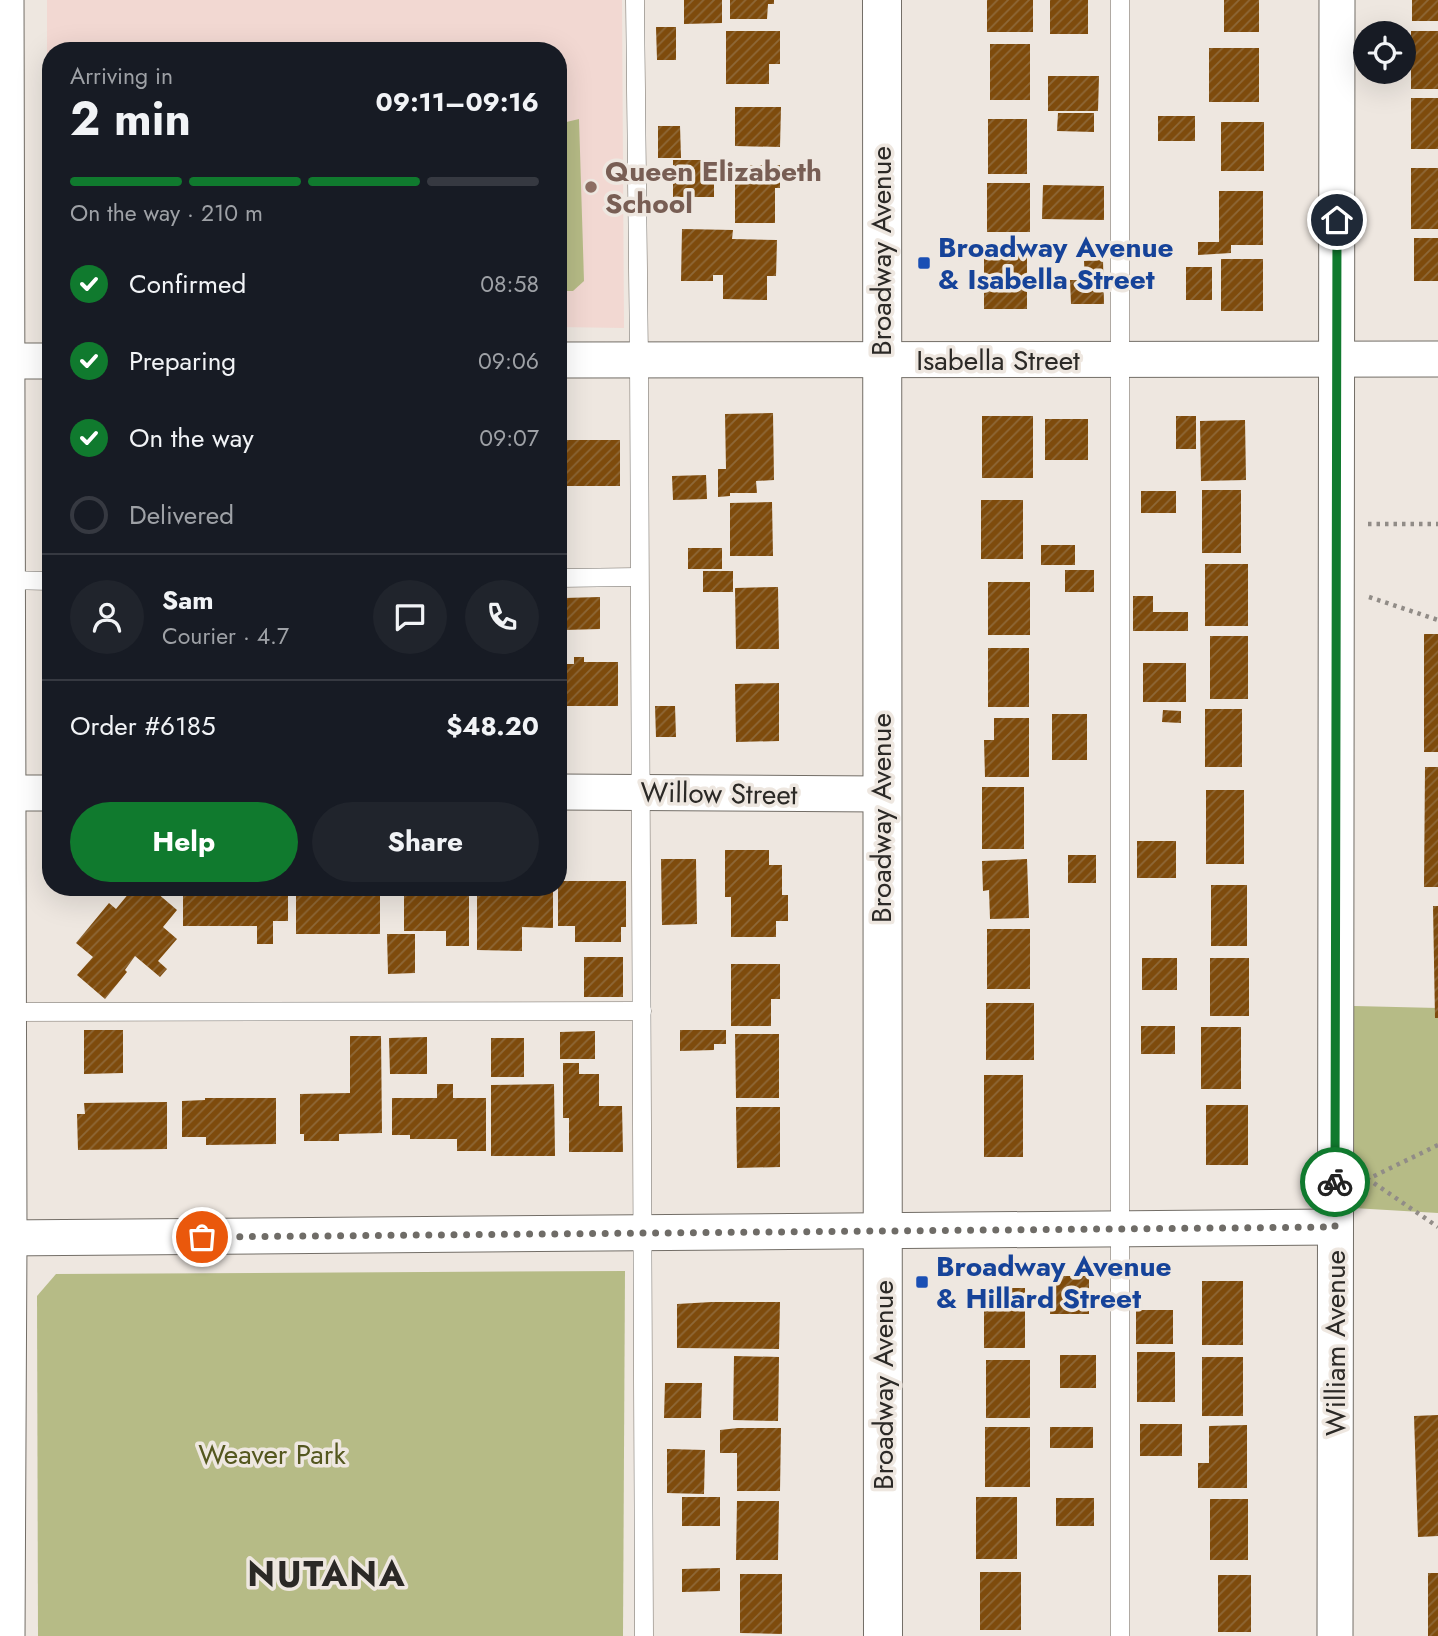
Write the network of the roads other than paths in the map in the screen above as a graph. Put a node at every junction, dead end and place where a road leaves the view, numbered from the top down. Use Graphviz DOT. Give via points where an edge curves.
graph roads {
  1 [pos="6,0"];
  2 [pos="635,0"];
  3 [pos="882,0"];
  4 [pos="1121,0"];
  5 [pos="1337,0"];
  6 [pos="2,100"];
  7 [pos="639,359"];
  8 [pos="1122,359"];
  9 [pos="1337,359"];
  10 [pos="1438,359"];
  11 [pos="567,360"];
  12 [pos="4,361"];
  13 [pos="42,361"];
  14 [pos="881,362"];
  15 [pos="639,577"];
  16 [pos="567,578"];
  17 [pos="4,580"];
  18 [pos="42,581"];
  19 [pos="567,792"];
  20 [pos="640,792"];
  21 [pos="4,793"];
  22 [pos="42,793"];
  23 [pos="881,794"];
  24 [pos="4,1012"];
  25 [pos="642,1012"];
  26 [pos="1121,1227"];
  27 [pos="1335,1227"];
  28 [pos="882,1231"];
  29 [pos="644,1235"];
  30 [pos="5,1238"];
  31 [pos="4,1469"];
  32 [pos="7,1636"];
  33 [pos="644,1636"];
  34 [pos="883,1636"];
  35 [pos="1120,1636"];
  36 [pos="1335,1636"];
  1 -- 6 [label="street"];
  2 -- 7 [label="lane"];
  3 -- 14 [label="street, Broadway Avenue"];
  4 -- 8 [label="lane"];
  5 -- 9 [label="street, William Avenue"];
  6 -- 12 [label="street"];
  7 -- 11 [label="street, Isabella Street"];
  7 -- 14 [label="street, Isabella Street"];
  7 -- 15 [label="lane"];
  8 -- 9 [label="street, Isabella Street"];
  8 -- 14 [label="street, Isabella Street"];
  8 -- 26 [label="lane"];
  9 -- 10 [label="street, Isabella Street"];
  9 -- 27 [label="street, William Avenue"];
  12 -- 13 [label="street"];
  12 -- 17 [label="street"];
  14 -- 23 [label="street, Broadway Avenue"];
  15 -- 16 [label="lane"];
  15 -- 20 [label="lane"];
  17 -- 18 [label="lane"];
  17 -- 21 [label="street"];
  19 -- 20 [label="street, Willow Street"];
  20 -- 23 [label="street, Willow Street"];
  20 -- 25 [label="lane"];
  21 -- 22 [label="street"];
  21 -- 24 [label="street"];
  23 -- 28 [label="street, Broadway Avenue"];
  24 -- 25 [label="lane"];
  24 -- 30 [label="street"];
  25 -- 29 [label="lane"];
  26 -- 27 [label="street"];
  26 -- 28 [label="street"];
  26 -- 35 [label="lane"];
  27 -- 36 [label="street, William Avenue"];
  28 -- 29 [label="street"];
  28 -- 34 [label="street, Broadway Avenue"];
  29 -- 30 [label="street"];
  29 -- 33 [label="lane"];
  30 -- 31 [label="street"];
  31 -- 32 [label="street"];
}
